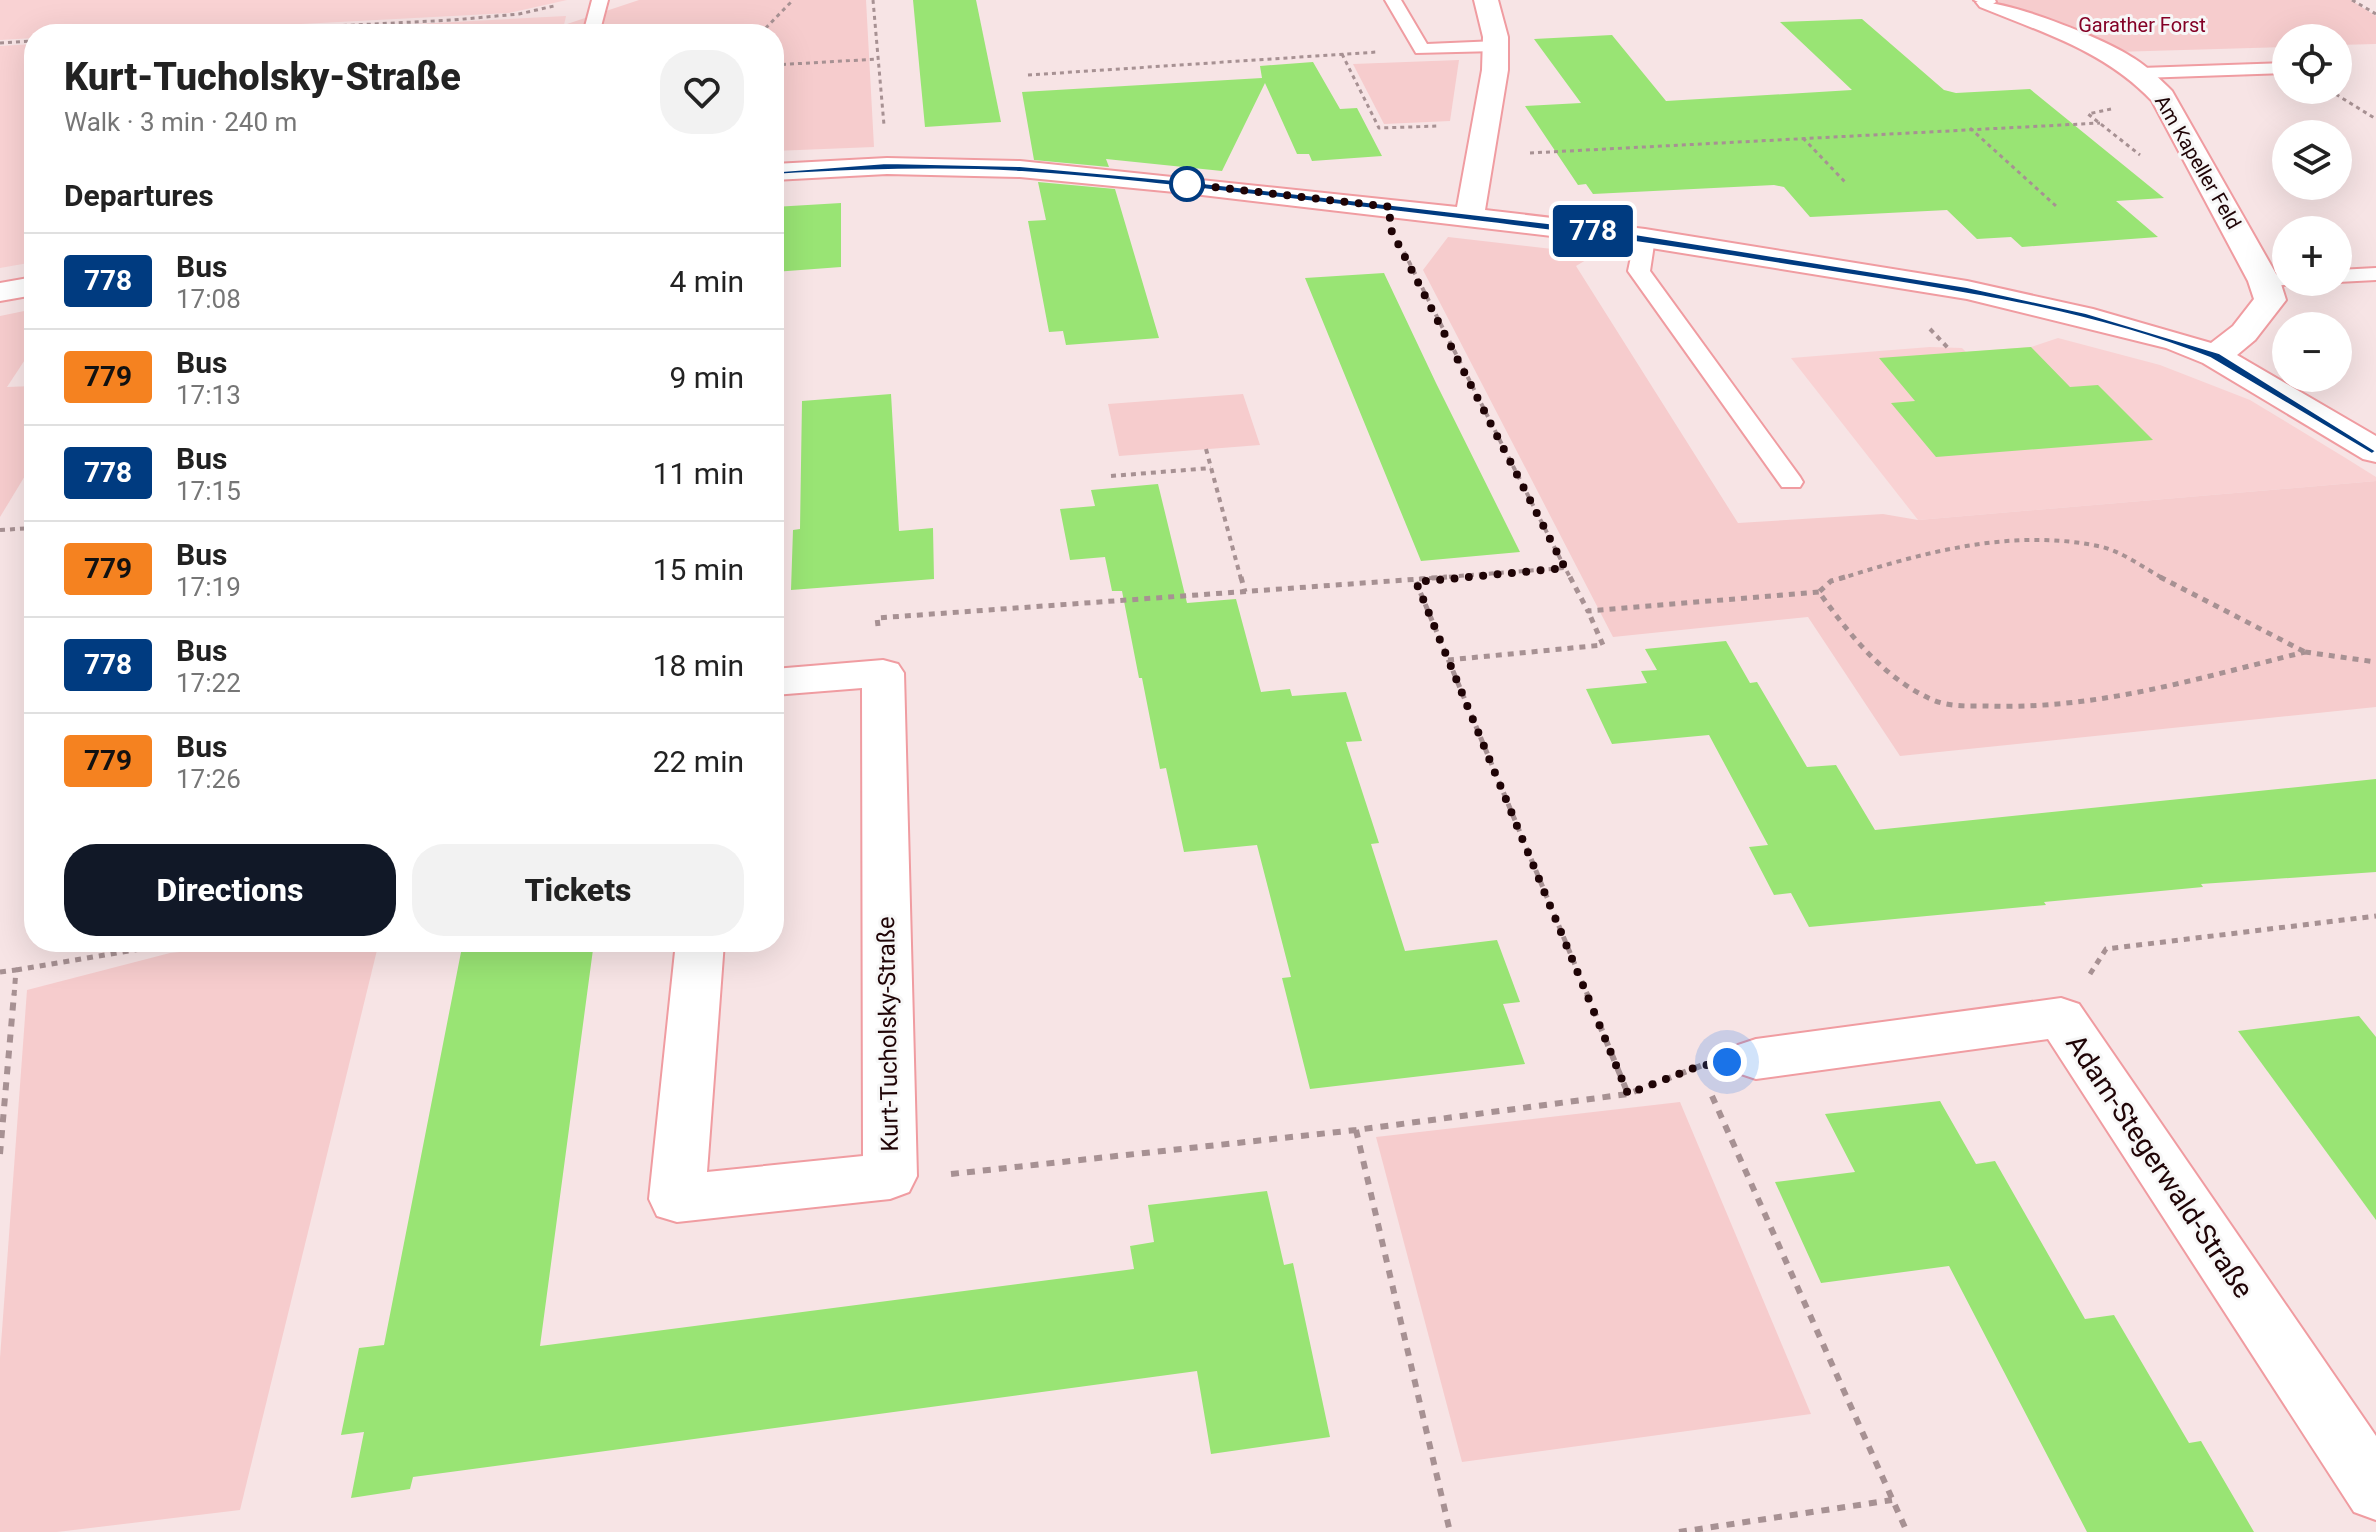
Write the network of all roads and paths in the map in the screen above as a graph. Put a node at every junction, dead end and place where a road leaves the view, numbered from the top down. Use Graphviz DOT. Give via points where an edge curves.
graph roads {
  1 [pos="600,0"];
  2 [pos="793,0"];
  3 [pos="873,0"];
  4 [pos="1393,0"];
  5 [pos="1486,0"];
  6 [pos="2352,0"];
  7 [pos="1988,1"];
  8 [pos="557,6"];
  9 [pos="2376,14"];
  10 [pos="374,24"];
  11 [pos="594,24"];
  12 [pos="770,24"];
  13 [pos="24,42"];
  14 [pos="0,43"];
  15 [pos="1497,46"];
  16 [pos="1422,49"];
  17 [pos="1342,54"];
  18 [pos="878,59"];
  19 [pos="784,64"];
  20 [pos="2272,68"];
  21 [pos="2141,73"];
  22 [pos="1028,75"];
  23 [pos="2352,104"];
  24 [pos="2376,119"];
  25 [pos="2100,123"];
  26 [pos="1488,124"];
  27 [pos="1969,127"];
  28 [pos="1802,137"];
  29 [pos="1478,156"];
  30 [pos="887,166"];
  31 [pos="784,171"];
  32 [pos="1845,182"];
  33 [pos="2056,206"];
  34 [pos="1391,207"];
  35 [pos="1470,215"];
  36 [pos="1645,238"];
  37 [pos="2376,274"];
  38 [pos="2272,275"];
  39 [pos="2352,275"];
  40 [pos="24,288"];
  41 [pos="0,292"];
  42 [pos="2272,292"];
  43 [pos="2215,356"];
  44 [pos="1206,449"];
  45 [pos="2376,451"];
  46 [pos="1211,468"];
  47 [pos="1111,476"];
  48 [pos="1791,482"];
  49 [pos="24,529"];
  50 [pos="0,530"];
  51 [pos="1565,568"];
  52 [pos="1416,582"];
  53 [pos="1245,592"];
  54 [pos="1819,592"];
  55 [pos="1588,611"];
  56 [pos="2305,652"];
  57 [pos="1448,660"];
  58 [pos="2376,662"];
  59 [pos="883,673"];
  60 [pos="784,681"];
  61 [pos="2376,916"];
  62 [pos="123,952"];
  63 [pos="699,952"];
  64 [pos="16,970"];
  65 [pos="0,972"];
  66 [pos="2061,1018"];
  67 [pos="1756,1059"];
  68 [pos="1699,1066"];
  69 [pos="1628,1094"];
  70 [pos="1356,1130"];
  71 [pos="1,1140"];
  72 [pos="0,1154"];
  73 [pos="890,1176"];
  74 [pos="2376,1490"];
  75 [pos="1892,1500"];
  76 [pos="1450,1532"];
  77 [pos="1679,1532"];
  78 [pos="1907,1532"];
  1 -- 11 [label="lane"];
  2 -- 12 [label="path"];
  3 -- 18 [label="path"];
  4 -- 16 [label="lane"];
  5 -- 15 [label="street"];
  6 -- 9 [label="path"];
  7 -- 21 [label="street, Am Kapeller Feld"];
  8 -- 10 [label="path" via="519,14"];
  13 -- 14 [label="path"];
  15 -- 16 [label="lane"];
  15 -- 26 [label="street"];
  16 -- 17 [label="path"];
  17 -- 22 [label="path"];
  17 -- 26 [label="path" via="1379,128"];
  18 -- 19 [label="path"];
  18 -- 30 [label="path"];
  20 -- 21 [label="lane"];
  21 -- 38 [label="street, Am Kapeller Feld" via="2163,97"];
  23 -- 24 [label="path"];
  25 -- 27 [label="path"];
  26 -- 29 [label="street"];
  27 -- 28 [label="path"];
  27 -- 33 [label="path"];
  28 -- 29 [label="path"];
  28 -- 32 [label="path"];
  29 -- 35 [label="street"];
  30 -- 31 [label="street"];
  30 -- 34 [label="street" via="1035,170"];
  34 -- 35 [label="street"];
  34 -- 51 [label="path" via="1389,226"];
  35 -- 36 [label="street"];
  36 -- 43 [label="street" via="1967,290 2096,319"];
  36 -- 48 [label="lane" via="1639,271"];
  37 -- 39 [label="lane"];
  40 -- 41 [label="street"];
  42 -- 43 [label="street, Am Kapeller Feld" via="2244,333"];
  43 -- 45 [label="street"];
  44 -- 46 [label="path"];
  46 -- 47 [label="path"];
  46 -- 53 [label="path"];
  49 -- 50 [label="path"];
  51 -- 52 [label="path"];
  51 -- 55 [label="path"];
  52 -- 53 [label="path"];
  52 -- 57 [label="path"];
  53 -- 59 [label="path" via="877,618"];
  54 -- 55 [label="path"];
  54 -- 56 [label="path" via="1831,581 1924,552 2044,540 2101,546"];
  54 -- 56 [label="path" via="1838,620 1888,670 1935,701 2055,709 2096,704"];
  55 -- 57 [label="path" via="1603,645"];
  56 -- 58 [label="path"];
  57 -- 69 [label="path"];
  59 -- 60 [label="street"];
  59 -- 73 [label="street, Kurt-Tucholsky-Straße"];
  61 -- 66 [label="path" via="2106,949"];
  62 -- 64 [label="path"];
  63 -- 73 [label="street, Kurt-Tucholsky-Straße" via="677,1199"];
  64 -- 65 [label="path"];
  64 -- 71 [label="path"];
  66 -- 67 [label="street, Adam-Stegerwald-Straße"];
  66 -- 74 [label="street, Adam-Stegerwald-Straße"];
  67 -- 68 [label="path"];
  68 -- 69 [label="path"];
  68 -- 75 [label="path"];
  69 -- 70 [label="path"];
  70 -- 73 [label="path" via="977,1173"];
  70 -- 76 [label="path"];
  71 -- 72 [label="path"];
  75 -- 77 [label="path"];
  75 -- 78 [label="path"];
}
